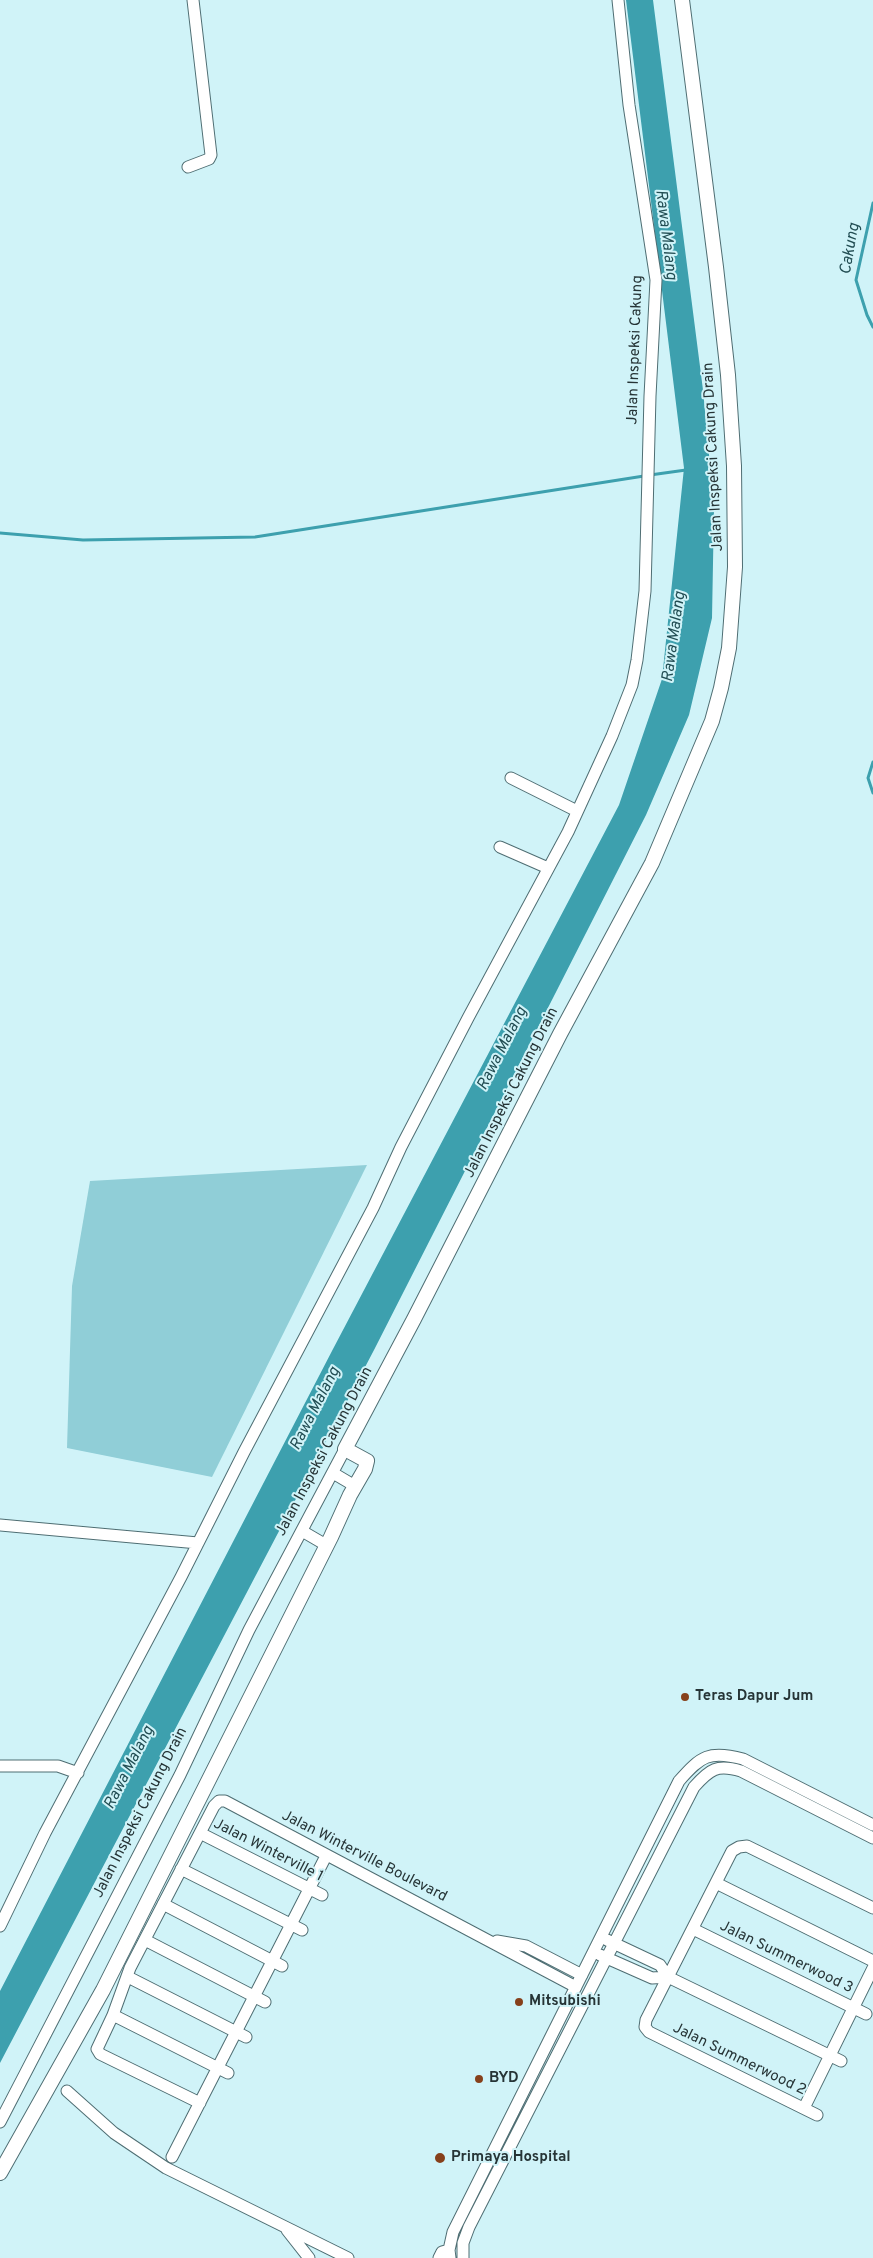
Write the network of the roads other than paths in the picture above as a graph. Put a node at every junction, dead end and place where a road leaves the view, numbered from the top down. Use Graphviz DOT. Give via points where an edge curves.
graph roads {
  1 [pos="193,0"];
  2 [pos="618,0"];
  3 [pos="682,0"];
  4 [pos="188,167"];
  5 [pos="511,778"];
  6 [pos="577,811"];
  7 [pos="500,847"];
  8 [pos="548,868"];
  9 [pos="345,1449"];
  10 [pos="333,1473"];
  11 [pos="355,1486"];
  12 [pos="0,1525"];
  13 [pos="302,1531"];
  14 [pos="198,1542"];
  15 [pos="326,1545"];
  16 [pos="0,1766"];
  17 [pos="78,1773"];
  18 [pos="873,1825"];
  19 [pos="200,1833"];
  20 [pos="873,1838"];
  21 [pos="326,1856"];
  22 [pos="181,1869"];
  23 [pos="716,1883"];
  24 [pos="310,1889"];
  25 [pos="322,1895"];
  26 [pos="163,1904"];
  27 [pos="873,1908"];
  28 [pos="1,1923"];
  29 [pos="292,1925"];
  30 [pos="692,1929"];
  31 [pos="302,1930"];
  32 [pos="601,1938"];
  33 [pos="490,1939"];
  34 [pos="145,1940"];
  35 [pos="613,1943"];
  36 [pos="594,1952"];
  37 [pos="606,1958"];
  38 [pos="873,1961"];
  39 [pos="277,1963"];
  40 [pos="873,1968"];
  41 [pos="582,1974"];
  42 [pos="128,1977"];
  43 [pos="668,1977"];
  44 [pos="576,1987"];
  45 [pos="260,1999"];
  46 [pos="853,2008"];
  47 [pos="866,2014"];
  48 [pos="113,2015"];
  49 [pos="241,2034"];
  50 [pos="830,2056"];
  51 [pos="842,2061"];
  52 [pos="223,2070"];
  53 [pos="67,2091"];
  54 [pos="200,2103"];
  55 [pos="804,2108"];
  56 [pos="817,2114"];
  57 [pos="0,2122"];
  58 [pos="172,2157"];
  59 [pos="0,2173"];
  60 [pos="284,2227"];
  61 [pos="450,2254"];
  62 [pos="309,2258"];
  63 [pos="348,2258"];
  64 [pos="439,2258"];
  65 [pos="463,2258"];
  1 -- 4 [label="street" via="211,155 209,159"];
  2 -- 6 [label="street, Jalan Inspeksi Cakung" via="629,105 656,280 644,600 636,669 620,718"];
  3 -- 9 [label="street, Jalan Inspeksi Cakung Drain" via="716,267 734,466 734,576 729,648 721,688 712,721 652,863"];
  5 -- 6 [label="street"];
  6 -- 8 [label="street"];
  7 -- 8 [label="street"];
  8 -- 14 [label="street"];
  9 -- 10 [label="street, Jalan Inspeksi Cakung Drain"];
  9 -- 11 [label="street" via="368,1461"];
  10 -- 11 [label="street"];
  10 -- 13 [label="street, Jalan Inspeksi Cakung Drain"];
  11 -- 15 [label="street"];
  12 -- 14 [label="street"];
  13 -- 15 [label="street"];
  13 -- 57 [label="street, Jalan Inspeksi Cakung Drain" via="249,1630 180,1776"];
  14 -- 17 [label="street"];
  15 -- 59 [label="street" via="104,1990"];
  16 -- 17 [label="street" via="51,1765"];
  17 -- 28 [label="street"];
  18 -- 32 [label="street" via="743,1759 725,1754 709,1755 695,1763 679,1781"];
  19 -- 21 [label="street, Jalan Winterville Boulevard" via="214,1806 225,1801"];
  19 -- 22 [label="street"];
  19 -- 24 [label="street, Jalan Winterville 1"];
  20 -- 35 [label="street" via="742,1771 726,1766 715,1768 694,1787"];
  21 -- 24 [label="street"];
  21 -- 33 [label="street, Jalan Winterville Boulevard"];
  22 -- 26 [label="street"];
  22 -- 29 [label="street"];
  23 -- 27 [label="street" via="732,1851 747,1846"];
  23 -- 30 [label="street"];
  23 -- 38 [label="street"];
  24 -- 25 [label="street, Jalan Winterville 1"];
  24 -- 29 [label="street"];
  26 -- 34 [label="street"];
  26 -- 39 [label="street"];
  29 -- 31 [label="street"];
  29 -- 39 [label="street"];
  30 -- 43 [label="street"];
  30 -- 46 [label="street, Jalan Summerwood 3"];
  32 -- 35 [label="street"];
  32 -- 36 [label="street"];
  33 -- 41 [label="street" via="526,1946"];
  33 -- 44 [label="street"];
  34 -- 42 [label="street"];
  34 -- 45 [label="street"];
  35 -- 37 [label="street"];
  35 -- 43 [label="street" via="660,1965"];
  36 -- 37 [label="street"];
  36 -- 41 [label="street"];
  37 -- 43 [label="street" via="652,1978"];
  37 -- 65 [label="street" via="469,2227 463,2243"];
  39 -- 45 [label="street"];
  40 -- 46 [label="street"];
  41 -- 44 [label="street"];
  42 -- 48 [label="street"];
  42 -- 49 [label="street"];
  43 -- 50 [label="street"];
  43 -- 55 [label="street, Jalan Summerwood 2" via="646,2020 645,2027 649,2032"];
  44 -- 61 [label="street" via="453,2232"];
  45 -- 49 [label="street"];
  46 -- 47 [label="street, Jalan Summerwood 3"];
  46 -- 50 [label="street"];
  48 -- 52 [label="street"];
  48 -- 54 [label="street" via="97,2049 100,2054"];
  49 -- 52 [label="street"];
  50 -- 51 [label="street"];
  50 -- 55 [label="street"];
  52 -- 54 [label="street"];
  53 -- 60 [label="street" via="114,2134 166,2168"];
  54 -- 58 [label="street"];
  55 -- 56 [label="street, Jalan Summerwood 2"];
  60 -- 62 [label="street"];
  60 -- 63 [label="street"];
  61 -- 64 [label="street" via="442,2252"];
}
